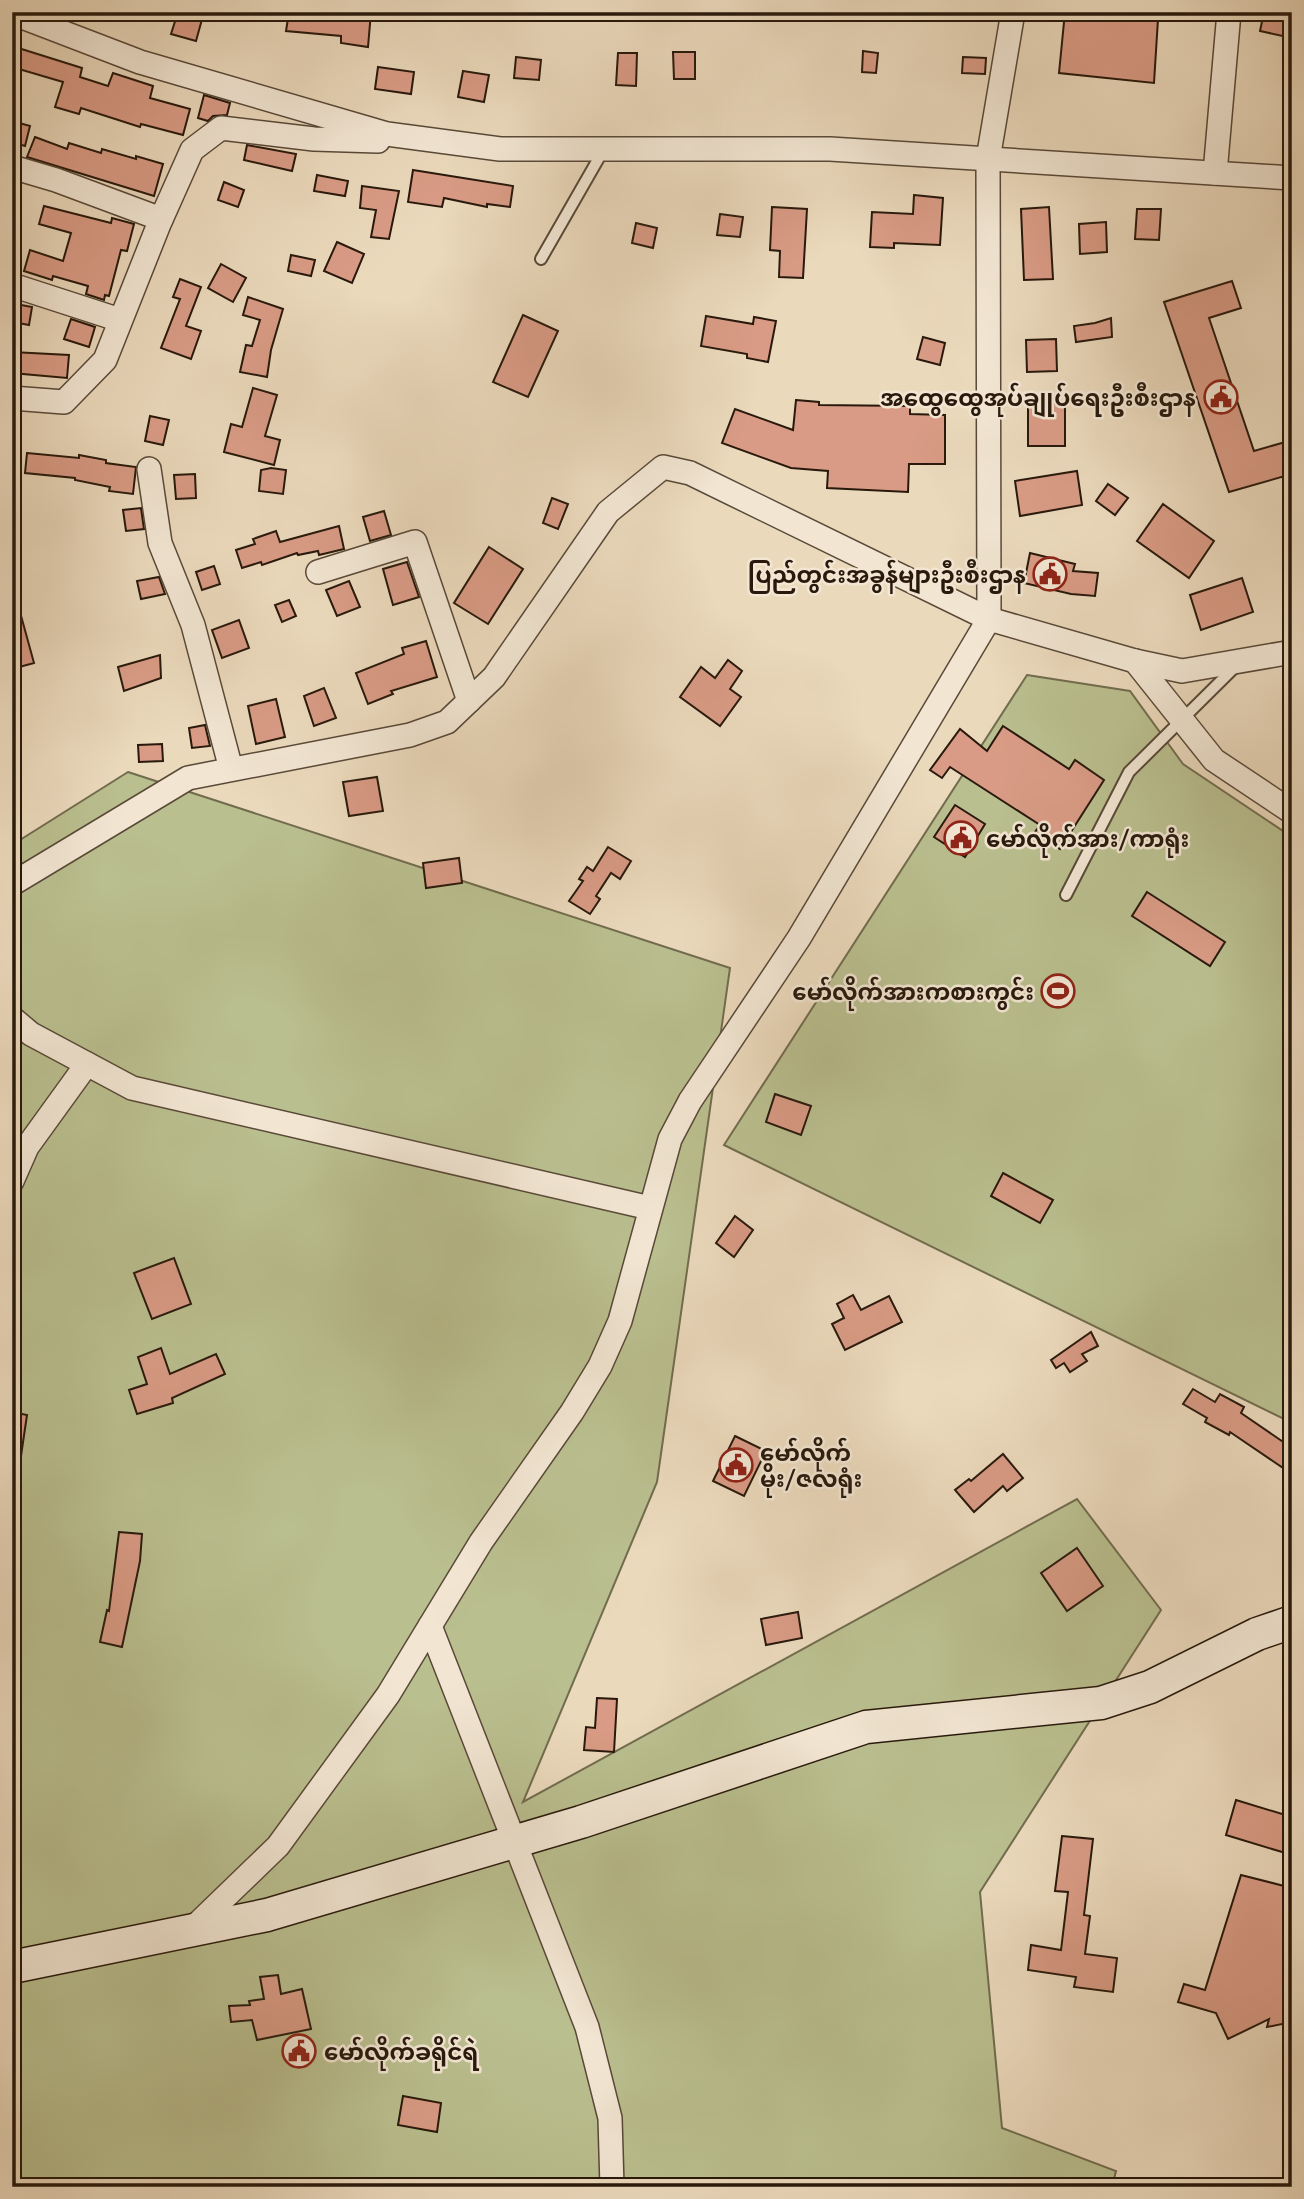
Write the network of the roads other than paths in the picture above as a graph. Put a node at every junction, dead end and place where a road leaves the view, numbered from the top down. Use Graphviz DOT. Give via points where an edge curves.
graph roads {
  1 [pos="1013,12"];
  2 [pos="1229,12"];
  3 [pos="12,13"];
  4 [pos="469,145"];
  5 [pos="604,149"];
  6 [pos="988,159"];
  7 [pos="12,167"];
  8 [pos="1215,173"];
  9 [pos="1292,178"];
  10 [pos="161,219"];
  11 [pos="541,259"];
  12 [pos="12,285"];
  13 [pos="120,320"];
  14 [pos="12,398"];
  15 [pos="149,469"];
  16 [pos="318,572"];
  17 [pos="989,619"];
  18 [pos="1292,652"];
  19 [pos="1135,661"];
  20 [pos="1241,661"];
  21 [pos="469,701"];
  22 [pos="1181,719"];
  23 [pos="231,769"];
  24 [pos="1292,812"];
  25 [pos="12,884"];
  26 [pos="1066,895"];
  27 [pos="12,1018"];
  28 [pos="87,1064"];
  29 [pos="12,1181"];
  30 [pos="650,1208"];
  31 [pos="1292,1622"];
  32 [pos="430,1626"];
  33 [pos="516,1842"];
  34 [pos="191,1930"];
  35 [pos="12,1966"];
  36 [pos="612,2187"];
  1 -- 6 [label="street"];
  2 -- 8 [label="street"];
  3 -- 4 [label="street" via="140,62 374,131"];
  4 -- 5 [label="street"];
  4 -- 10 [label="street" via="314,139 221,128 192,150"];
  5 -- 6 [label="street" via="830,149"];
  5 -- 11 [label="lane"];
  6 -- 8 [label="street"];
  6 -- 17 [label="street"];
  7 -- 10 [label="street"];
  8 -- 9 [label="street"];
  10 -- 13 [label="street"];
  12 -- 13 [label="street"];
  13 -- 14 [label="street" via="105,360 64,402"];
  15 -- 23 [label="street" via="160,543 193,625"];
  16 -- 21 [label="street" via="415,542"];
  17 -- 19 [label="street"];
  17 -- 21 [label="street" via="690,472 663,467 608,512 494,677"];
  17 -- 30 [label="street" via="799,938 690,1101 670,1139"];
  18 -- 20 [label="street"];
  19 -- 20 [label="street" via="1182,671"];
  19 -- 22 [label="street"];
  20 -- 22 [label="lane"];
  21 -- 23 [label="street" via="447,722 410,735"];
  22 -- 24 [label="street" via="1214,760"];
  22 -- 26 [label="lane" via="1129,772"];
  23 -- 25 [label="street" via="188,778"];
  27 -- 28 [label="street" via="31,1034"];
  28 -- 29 [label="street" via="27,1147"];
  28 -- 30 [label="street" via="132,1088"];
  30 -- 32 [label="street" via="620,1321 600,1366"];
  31 -- 33 [label="main road" via="1257,1634 1150,1687 1101,1703 866,1727"];
  32 -- 33 [label="street"];
  32 -- 34 [label="street" via="388,1695 278,1846"];
  33 -- 34 [label="main road" via="267,1915"];
  33 -- 36 [label="street" via="587,2027 610,2118"];
  34 -- 35 [label="main road"];
}
